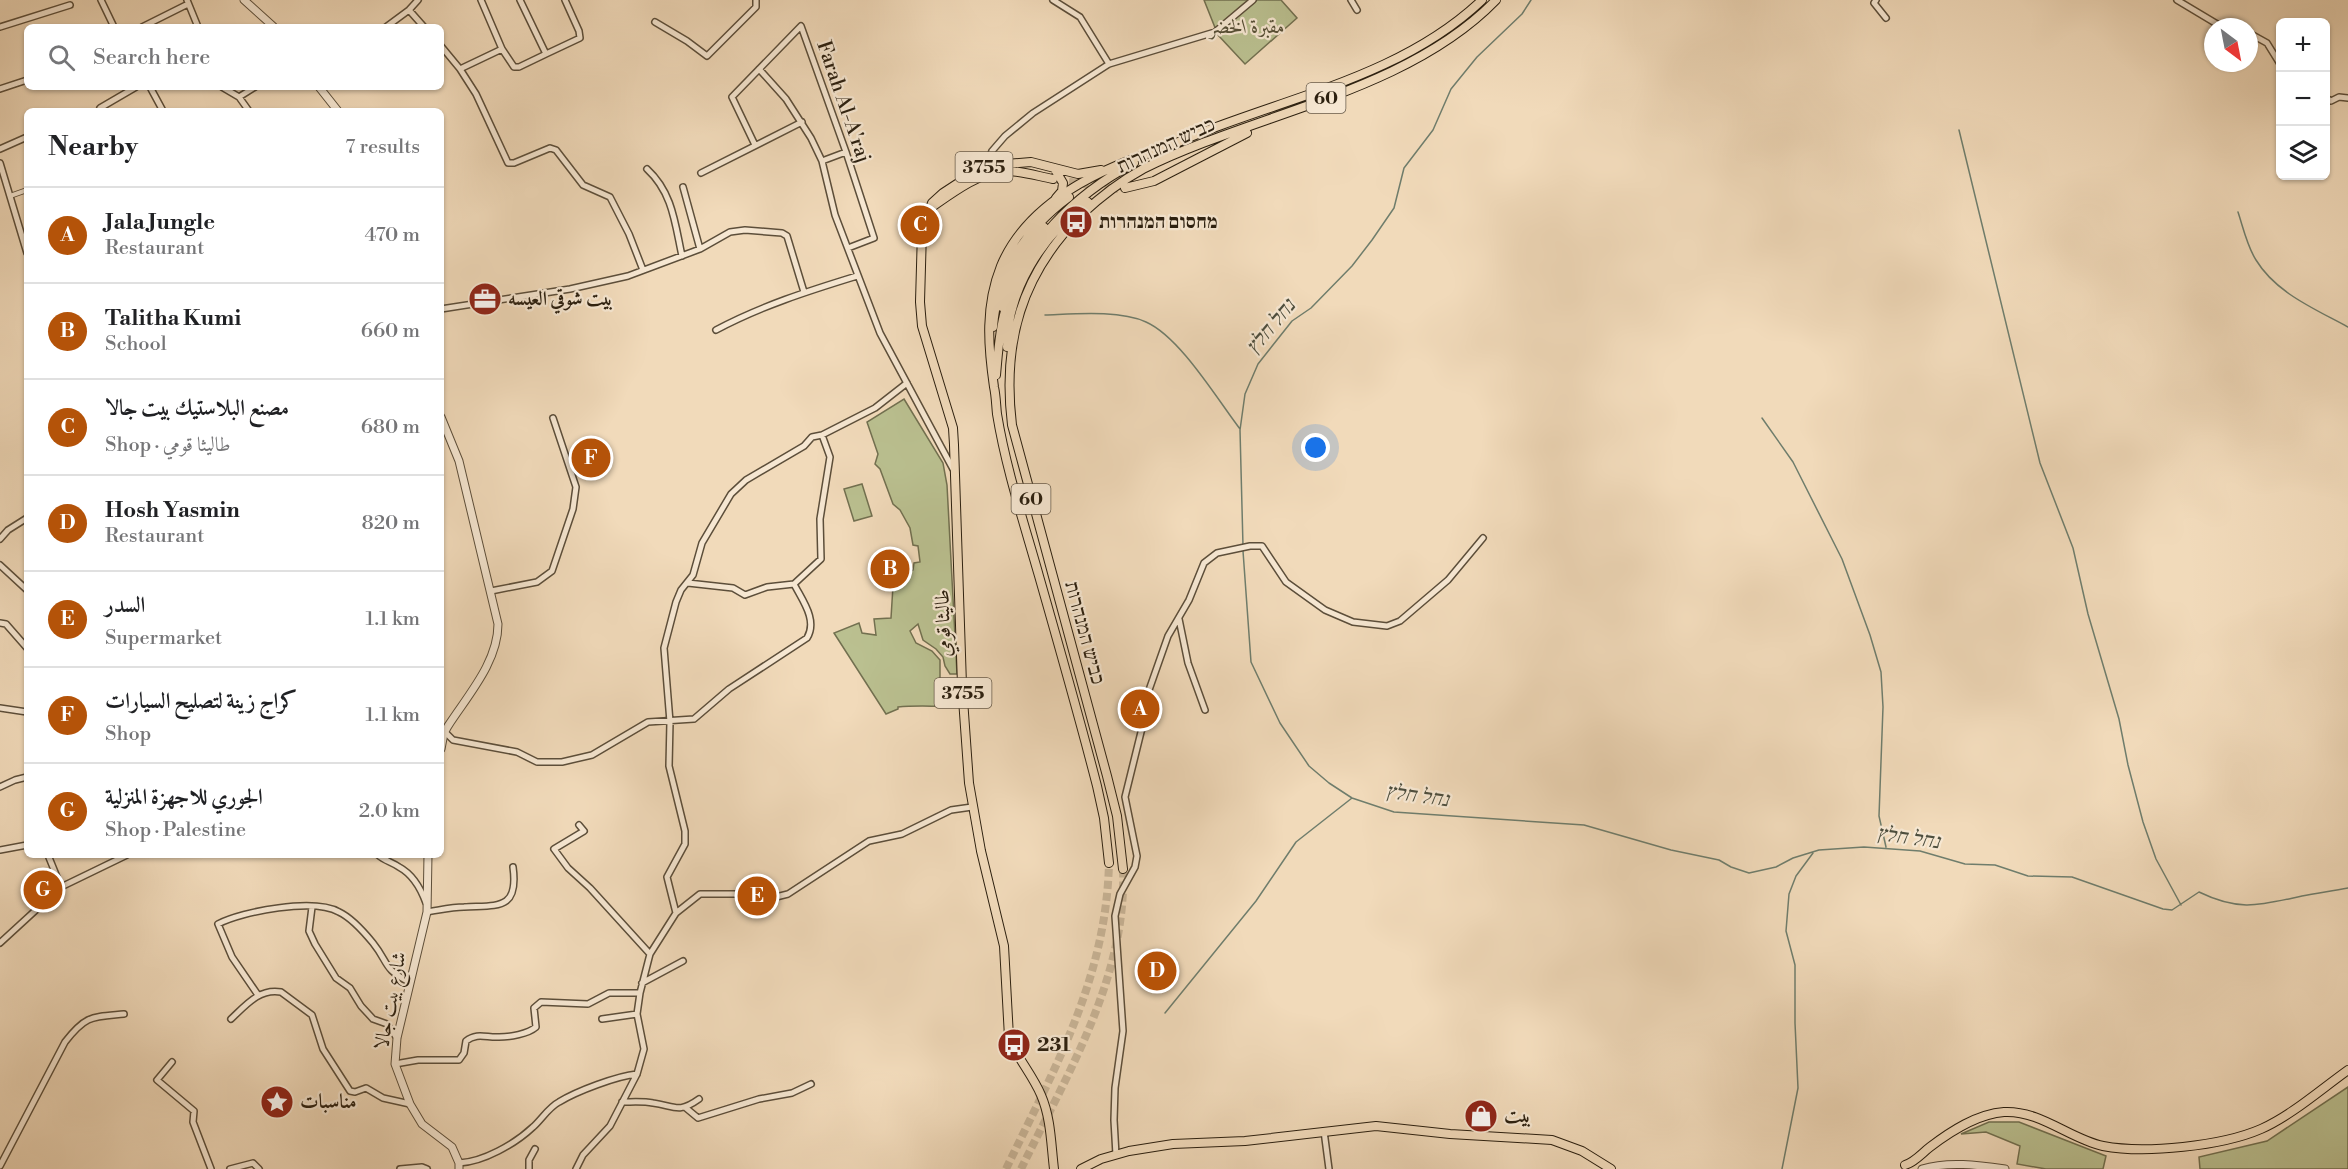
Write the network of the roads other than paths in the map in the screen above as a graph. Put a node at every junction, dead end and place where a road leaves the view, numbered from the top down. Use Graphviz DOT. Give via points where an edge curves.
graph roads {
  1 [pos="101,0"];
  2 [pos="244,0"];
  3 [pos="418,0"];
  4 [pos="481,0"];
  5 [pos="520,0"];
  6 [pos="565,0"];
  7 [pos="756,0"];
  8 [pos="1053,0"];
  9 [pos="1252,0"];
  10 [pos="1351,0"];
  11 [pos="1482,0"];
  12 [pos="1496,0"];
  13 [pos="1876,0"];
  14 [pos="2177,0"];
  15 [pos="188,2"];
  16 [pos="70,5"];
  17 [pos="409,10"];
  18 [pos="1357,10"];
  19 [pos="1886,18"];
  20 [pos="2207,18"];
  21 [pos="656,22"];
  22 [pos="113,24"];
  23 [pos="148,24"];
  24 [pos="197,24"];
  25 [pos="271,24"];
  26 [pos="390,24"];
  27 [pos="421,24"];
  28 [pos="0,27"];
  29 [pos="2258,38"];
  30 [pos="502,49"];
  31 [pos="444,50"];
  32 [pos="546,54"];
  33 [pos="2276,58"];
  34 [pos="1109,64"];
  35 [pos="460,69"];
  36 [pos="759,69"];
  37 [pos="24,81"];
  38 [pos="0,89"];
  39 [pos="131,90"];
  40 [pos="152,90"];
  41 [pos="227,90"];
  42 [pos="250,90"];
  43 [pos="321,90"];
  44 [pos="239,97"];
  45 [pos="2348,98"];
  46 [pos="2330,100"];
  47 [pos="100,108"];
  48 [pos="161,108"];
  49 [pos="245,108"];
  50 [pos="336,108"];
  51 [pos="1299,109"];
  52 [pos="801,122"];
  53 [pos="24,138"];
  54 [pos="755,145"];
  55 [pos="1165,148"];
  56 [pos="0,149"];
  57 [pos="846,152"];
  58 [pos="1137,157"];
  59 [pos="822,161"];
  60 [pos="0,163"];
  61 [pos="986,167"];
  62 [pos="1054,168"];
  63 [pos="647,169"];
  64 [pos="701,173"];
  65 [pos="1053,179"];
  66 [pos="683,186"];
  67 [pos="1125,188"];
  68 [pos="24,191"];
  69 [pos="9,197"];
  70 [pos="1054,201"];
  71 [pos="929,209"];
  72 [pos="24,244"];
  73 [pos="848,248"];
  74 [pos="700,249"];
  75 [pos="682,256"];
  76 [pos="643,270"];
  77 [pos="857,276"];
  78 [pos="1014,279"];
  79 [pos="804,292"];
  80 [pos="444,309"];
  81 [pos="716,330"];
  82 [pos="907,384"];
  83 [pos="994,384"];
  84 [pos="553,418"];
  85 [pos="444,424"];
  86 [pos="822,435"];
  87 [pos="956,472"];
  88 [pos="24,520"];
  89 [pos="1483,538"];
  90 [pos="0,539"];
  91 [pos="0,565"];
  92 [pos="688,583"];
  93 [pos="794,584"];
  94 [pos="24,587"];
  95 [pos="491,591"];
  96 [pos="1179,619"];
  97 [pos="0,623"];
  98 [pos="24,645"];
  99 [pos="0,708"];
  100 [pos="1205,710"];
  101 [pos="24,712"];
  102 [pos="670,722"];
  103 [pos="444,728"];
  104 [pos="444,733"];
  105 [pos="24,778"];
  106 [pos="0,787"];
  107 [pos="972,807"];
  108 [pos="579,825"];
  109 [pos="24,846"];
  110 [pos="0,850"];
  111 [pos="49,858"];
  112 [pos="121,858"];
  113 [pos="382,858"];
  114 [pos="428,858"];
  115 [pos="1109,863"];
  116 [pos="513,867"];
  117 [pos="1123,869"];
  118 [pos="61,887"];
  119 [pos="312,907"];
  120 [pos="427,908"];
  121 [pos="676,913"];
  122 [pos="0,943"];
  123 [pos="650,954"];
  124 [pos="683,961"];
  125 [pos="409,982"];
  126 [pos="642,983"];
  127 [pos="640,993"];
  128 [pos="258,995"];
  129 [pos="124,1014"];
  130 [pos="637,1014"];
  131 [pos="602,1019"];
  132 [pos="231,1020"];
  133 [pos="397,1038"];
  134 [pos="172,1062"];
  135 [pos="395,1064"];
  136 [pos="2348,1070"];
  137 [pos="637,1074"];
  138 [pos="811,1084"];
  139 [pos="699,1099"];
  140 [pos="622,1102"];
  141 [pos="410,1104"];
  142 [pos="686,1108"];
  143 [pos="1324,1131"];
  144 [pos="535,1149"];
  145 [pos="1116,1155"];
  146 [pos="0,1166"];
  147 [pos="459,1166"];
  148 [pos="1895,1168"];
  149 [pos="1909,1168"];
  150 [pos="210,1169"];
  151 [pos="230,1169"];
  152 [pos="259,1169"];
  153 [pos="400,1169"];
  154 [pos="427,1169"];
  155 [pos="529,1169"];
  156 [pos="576,1169"];
  157 [pos="1054,1169"];
  158 [pos="1081,1169"];
  159 [pos="1329,1169"];
  160 [pos="1611,1169"];
  161 [pos="1922,1169"];
  162 [pos="2005,1169"];
  1 -- 22 [label="street"];
  2 -- 25 [label="street"];
  3 -- 17 [label="street"];
  4 -- 30 [label="street"];
  5 -- 32 [label="street"];
  6 -- 32 [label="street" via="580,38"];
  7 -- 21 [label="street" via="756,7 707,56"];
  8 -- 34 [label="street" via="1080,17"];
  9 -- 34 [label="street" via="1215,32"];
  10 -- 18 [label="street"];
  11 -- 55 [label="main road, כביש המנהרות / 60" via="1454,24 1400,56"];
  12 -- 51 [label="main road, כביש המנהרות / 60" via="1459,32 1419,57"];
  13 -- 19 [label="street" via="1874,3"];
  14 -- 20 [label="street"];
  15 -- 23 [label="street"];
  15 -- 24 [label="street"];
  16 -- 28 [label="street"];
  17 -- 26 [label="street"];
  17 -- 27 [label="street"];
  29 -- 33 [label="street" via="2267,43"];
  30 -- 32 [label="street" via="514,68"];
  30 -- 35 [label="street"];
  31 -- 35 [label="street"];
  34 -- 61 [label="street" via="1013,129 997,144"];
  35 -- 76 [label="street" via="508,162 550,148 556,150 583,185 610,197"];
  36 -- 52 [label="street"];
  36 -- 54 [label="street, Farah Al-A'raj" via="732,97"];
  36 -- 57 [label="street, Farah Al-A'raj" via="801,27"];
  37 -- 38 [label="street"];
  39 -- 47 [label="street"];
  40 -- 48 [label="street"];
  41 -- 44 [label="street"];
  42 -- 44 [label="street"];
  43 -- 50 [label="street"];
  44 -- 49 [label="street"];
  45 -- 46 [label="street"];
  51 -- 67 [label="main road" via="1154,181"];
  51 -- 78 [label="main road, כביש המנהרות / 60" via="1194,147 1098,195 1069,217"];
  52 -- 54 [label="street"];
  52 -- 59 [label="street"];
  53 -- 56 [label="street"];
  54 -- 64 [label="street"];
  55 -- 58 [label="main road, 60"];
  55 -- 78 [label="main road, 60" via="1104,182 1066,212"];
  57 -- 59 [label="street"];
  57 -- 73 [label="street, Farah Al-A'raj" via="874,238"];
  58 -- 62 [label="main road, 3755" via="1087,174"];
  58 -- 70 [label="main road, 60" via="1094,176"];
  58 -- 78 [label="main road, 60" via="1062,208 1029,245"];
  59 -- 73 [label="street"];
  60 -- 69 [label="street"];
  61 -- 62 [label="main road, 3755" via="1031,162"];
  61 -- 71 [label="main road, 3755" via="943,193"];
  62 -- 70 [label="main road" via="1064,183"];
  63 -- 75 [label="street" via="660,181 671,205"];
  65 -- 71 [label="main road" via="994,172"];
  66 -- 74 [label="street"];
  68 -- 69 [label="street"];
  69 -- 72 [label="street"];
  70 -- 78 [label="main road, 60" via="1034,217 1006,257"];
  71 -- 87 [label="main road, طاليثا قومي / 3755" via="922,231 922,326 952,428"];
  73 -- 77 [label="street"];
  74 -- 75 [label="street"];
  74 -- 79 [label="street" via="730,232 784,234 790,241"];
  75 -- 76 [label="street"];
  76 -- 80 [label="street" via="570,289"];
  77 -- 79 [label="street"];
  77 -- 82 [label="street" via="880,333"];
  78 -- 83 [label="main road, 60"];
  78 -- 83 [label="main road, 60" via="994,319"];
  78 -- 117 [label="main road, כביש המנהרות / 60" via="1007,332 1012,425 1115,806"];
  79 -- 81 [label="street" via="749,312"];
  82 -- 86 [label="street" via="875,408"];
  82 -- 87 [label="street"];
  83 -- 115 [label="main road, כביש המנהרות / 60" via="1011,475 1097,786"];
  84 -- 95 [label="street" via="576,487 573,509 552,571 537,582"];
  85 -- 95 [label="street" via="459,460"];
  86 -- 92 [label="street" via="812,437 731,494 702,543"];
  86 -- 93 [label="street" via="830,457 820,519 821,559"];
  87 -- 107 [label="main road, طاليثا قومي / 3755" via="962,685"];
  88 -- 90 [label="street"];
  89 -- 96 [label="street" via="1448,580 1395,624 1353,622 1325,610 1286,582 1262,546 1229,550 1208,558"];
  91 -- 94 [label="street"];
  92 -- 93 [label="street" via="732,588 745,595"];
  92 -- 102 [label="street" via="676,602 664,648"];
  93 -- 102 [label="street" via="808,611 811,624 807,638 729,689 694,719"];
  95 -- 103 [label="street" via="498,640 485,670"];
  96 -- 100 [label="street" via="1188,663"];
  96 -- 145 [label="street" via="1168,636 1149,690 1125,797 1137,852 1115,916 1123,1031 1116,1077"];
  97 -- 98 [label="street" via="6,624"];
  99 -- 101 [label="street"];
  102 -- 104 [label="street" via="648,722 592,755 562,762 537,762 517,752 453,740"];
  102 -- 121 [label="street" via="669,766 685,831 685,844 667,877"];
  105 -- 106 [label="street"];
  107 -- 121 [label="street" via="951,810 902,834 869,841 788,894 772,898 700,894"];
  107 -- 157 [label="main road, طاليثا قومي / 3755" via="1004,946 1009,1036 1044,1102"];
  108 -- 123 [label="street" via="584,831 554,849"];
  109 -- 110 [label="street"];
  111 -- 118 [label="street"];
  112 -- 118 [label="street"];
  113 -- 120 [label="street" via="410,876"];
  114 -- 120 [label="street, شارع بيت جالا"];
  116 -- 120 [label="street" via="513,893 506,902 491,907"];
  118 -- 122 [label="street"];
  119 -- 125 [label="street" via="330,908 348,917 372,943 389,970"];
  119 -- 128 [label="street" via="250,912 218,924 232,957"];
  119 -- 133 [label="street" via="309,931 336,978 350,988 373,1019 384,1021"];
  120 -- 125 [label="street, شارع بيت جالا"];
  121 -- 123 [label="street"];
  123 -- 126 [label="street"];
  124 -- 126 [label="street"];
  125 -- 133 [label="street, شارع بيت جالا"];
  126 -- 127 [label="street"];
  127 -- 130 [label="street"];
  127 -- 135 [label="street" via="609,993 588,1004 541,1002 534,1008 536,1027 530,1031 472,1037 466,1041 459,1060"];
  128 -- 132 [label="street"];
  128 -- 141 [label="street" via="281,992 308,1010 323,1049 350,1091 366,1088 383,1098"];
  129 -- 146 [label="street" via="95,1017 80,1024 65,1042"];
  130 -- 131 [label="street"];
  130 -- 137 [label="street" via="644,1049"];
  133 -- 135 [label="street, شارع بيت جالا"];
  134 -- 150 [label="street" via="157,1080 194,1111 193,1122"];
  135 -- 141 [label="street, شارع بيت جالا"];
  136 -- 149 [label="main road" via="2289,1112 2234,1138 2135,1148 2102,1146 2040,1120 2005,1112 1961,1127"];
  137 -- 140 [label="street"];
  137 -- 147 [label="street" via="558,1102 531,1129 492,1155"];
  138 -- 142 [label="street" via="792,1093 698,1118"];
  139 -- 142 [label="street"];
  140 -- 142 [label="street"];
  140 -- 156 [label="street" via="610,1126 583,1155"];
  141 -- 147 [label="street, شارع بيت جالا" via="422,1124 452,1147"];
  143 -- 145 [label="main road" via="1245,1141 1173,1144"];
  143 -- 159 [label="street"];
  143 -- 160 [label="main road" via="1377,1126 1552,1140"];
  144 -- 155 [label="street"];
  145 -- 158 [label="main road"];
  148 -- 149 [label="main road"];
  151 -- 152 [label="street" via="253,1163"];
  153 -- 154 [label="street"];
  161 -- 162 [label="street" via="1940,1165"];
}
